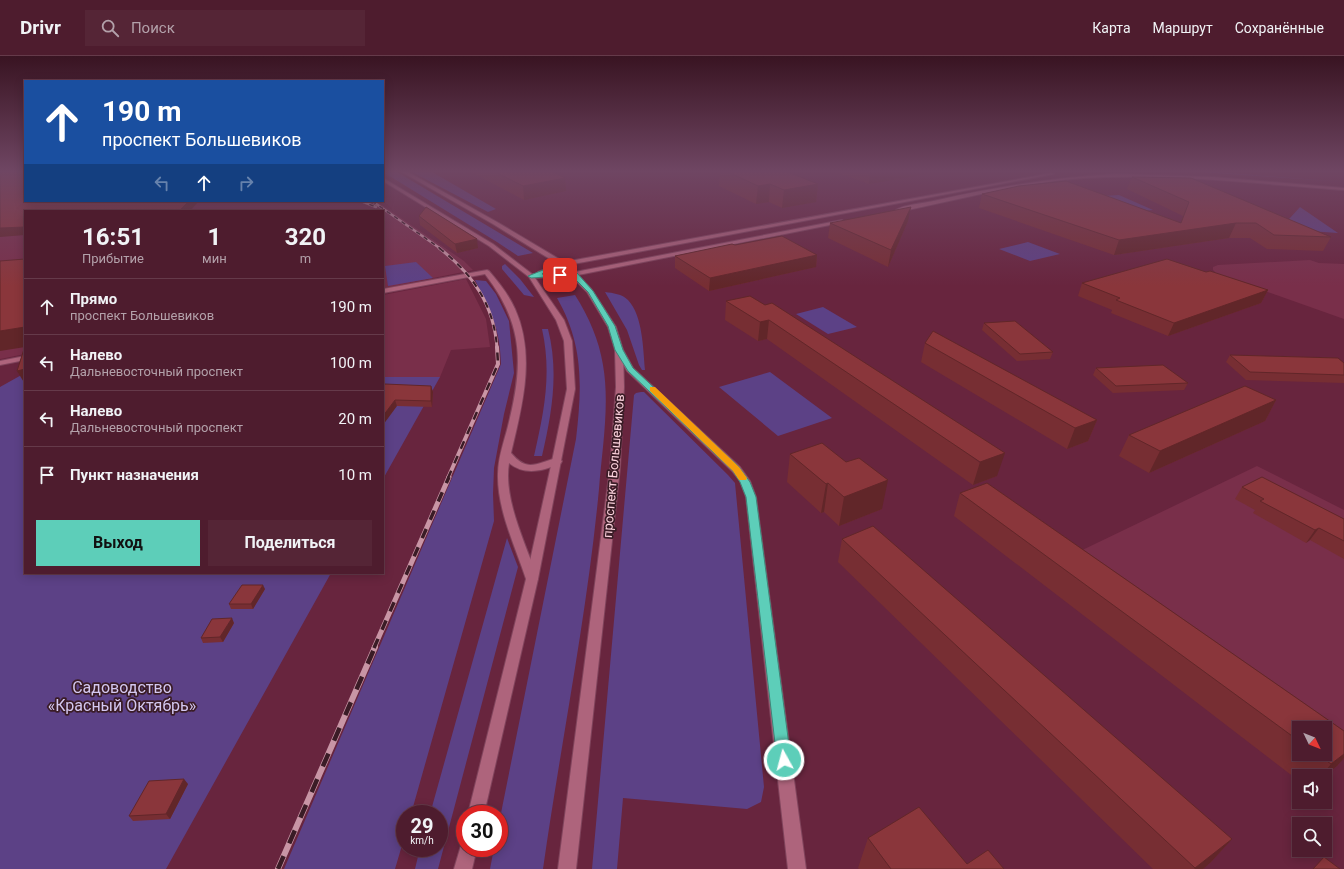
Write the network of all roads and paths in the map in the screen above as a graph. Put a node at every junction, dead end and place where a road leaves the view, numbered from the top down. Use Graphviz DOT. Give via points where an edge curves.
graph roads {
  1 [pos="434,210"];
  2 [pos="472,210"];
  3 [pos="851,210"];
  4 [pos="899,210"];
  5 [pos="889,212"];
  6 [pos="851,220"];
  7 [pos="563,264"];
  8 [pos="575,274"];
  9 [pos="531,276"];
  10 [pos="384,291"];
  11 [pos="619,350"];
  12 [pos="24,358"];
  13 [pos="0,363"];
  14 [pos="506,454"];
  15 [pos="557,461"];
  16 [pos="532,579"];
  17 [pos="478,805"];
  18 [pos="466,857"];
  19 [pos="463,869"];
  20 [pos="567,869"];
  21 [pos="797,869"];
  1 -- 9 [label="street" via="491,245"];
  2 -- 7 [label="street, проспект Большевиков"];
  3 -- 7 [label="street"];
  4 -- 5 [label="street"];
  6 -- 8 [label="street"];
  7 -- 8 [label="street, проспект Большевиков"];
  7 -- 9 [label="street"];
  8 -- 9 [label="street"];
  8 -- 11 [label="street, проспект Большевиков" via="590,291 612,326"];
  9 -- 15 [label="street" via="560,320 568,341 571,390"];
  10 -- 14 [label="street" via="487,272 496,283 509,304 518,326 522,346 521,392"];
  11 -- 20 [label="street, проспект Большевиков" via="620,387 615,468"];
  11 -- 21 [label="street" via="630,369 736,469 751,497"];
  12 -- 13 [label="street"];
  14 -- 15 [label="street" via="513,464 522,468 539,467"];
  14 -- 16 [label="street" via="502,479"];
  15 -- 16 [label="street"];
  16 -- 17 [label="street"];
  18 -- 19 [label="street"];
}
